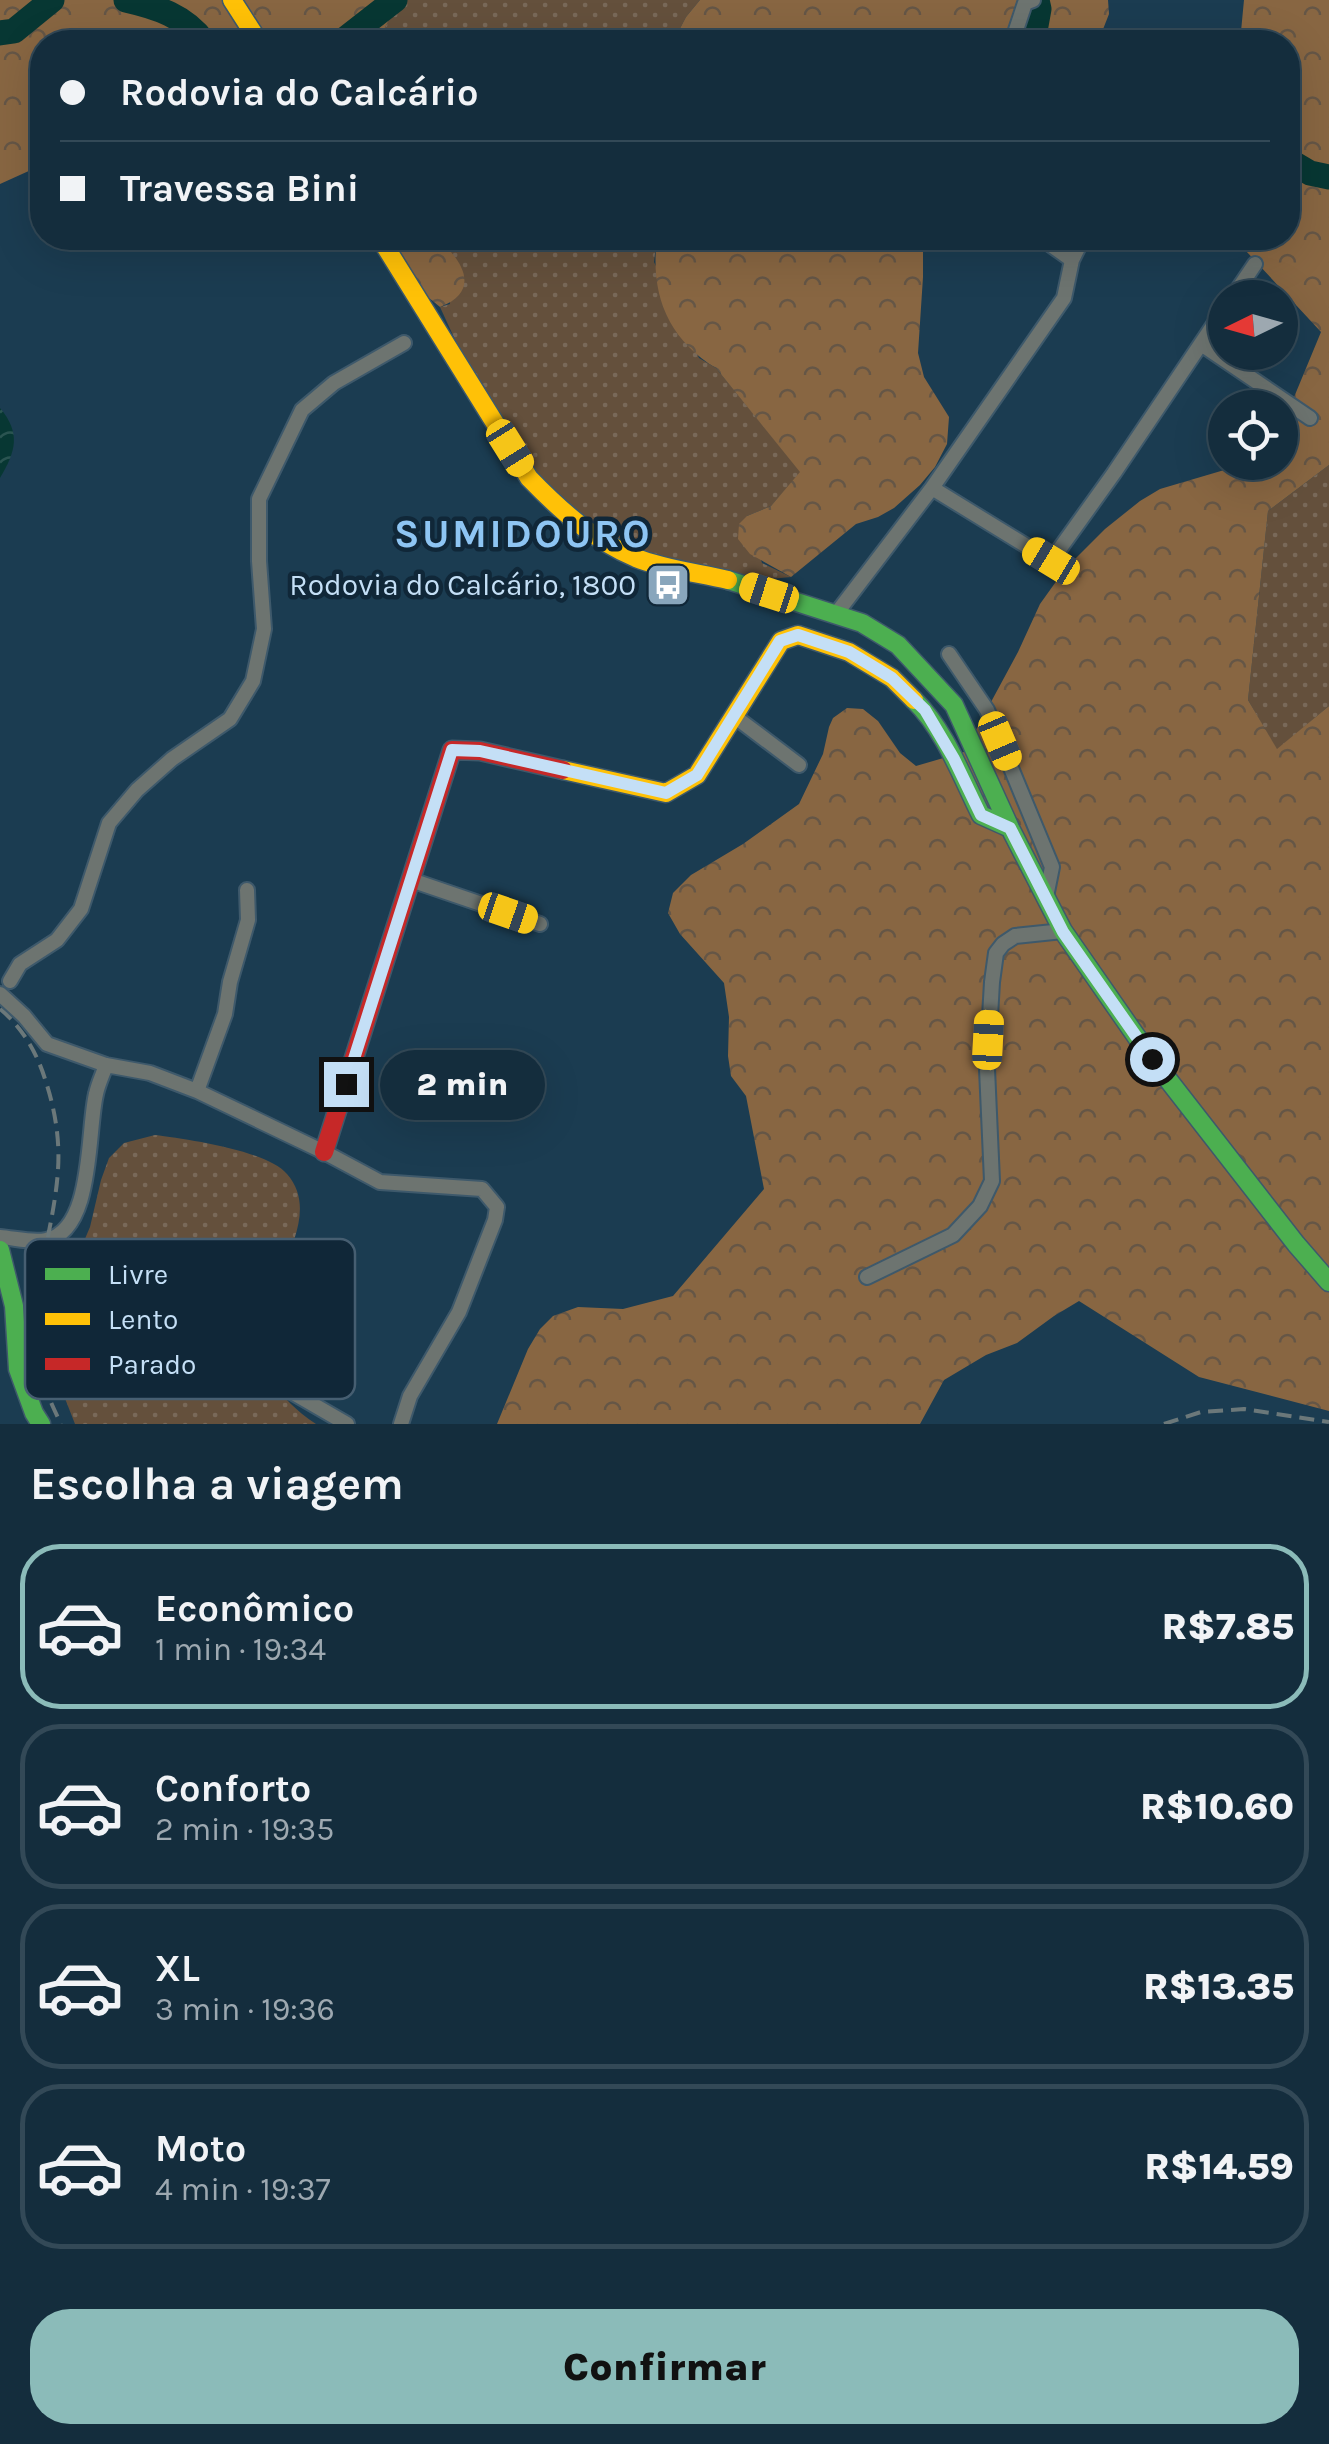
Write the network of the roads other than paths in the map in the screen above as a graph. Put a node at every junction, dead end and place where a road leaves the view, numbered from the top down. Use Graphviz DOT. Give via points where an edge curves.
graph roads {
  1 [pos="232,0"];
  2 [pos="1033,0"];
  3 [pos="251,30"];
  4 [pos="1016,30"];
  5 [pos="387,250"];
  6 [pos="1058,250"];
  7 [pos="1077,250"];
  8 [pos="1072,260"];
  9 [pos="1254,264"];
  10 [pos="1244,280"];
  11 [pos="1208,334"];
  12 [pos="404,343"];
  13 [pos="1201,344"];
  14 [pos="1310,418"];
  15 [pos="932,488"];
  16 [pos="836,614"];
  17 [pos="949,654"];
  18 [pos="734,716"];
  19 [pos="800,765"];
  20 [pos="1010,828"];
  21 [pos="411,880"];
  22 [pos="247,890"];
  23 [pos="1045,898"];
  24 [pos="540,924"];
  25 [pos="1063,932"];
  26 [pos="10,981"];
  27 [pos="0,994"];
  28 [pos="106,1065"];
  29 [pos="197,1090"];
  30 [pos="324,1152"];
  31 [pos="0,1237"];
  32 [pos="31,1239"];
  33 [pos="48,1239"];
  34 [pos="0,1250"];
  35 [pos="867,1277"];
  36 [pos="1329,1282"];
  37 [pos="25,1388"];
  38 [pos="29,1399"];
  39 [pos="304,1399"];
  40 [pos="41,1424"];
  41 [pos="347,1424"];
  42 [pos="401,1424"];
  1 -- 3 [label="main road"];
  2 -- 4 [label="street" via="1025,2"];
  5 -- 16 [label="main road" via="529,478 557,507 638,560"];
  6 -- 8 [label="street"];
  7 -- 8 [label="street"];
  8 -- 15 [label="street" via="1064,298"];
  9 -- 10 [label="street"];
  11 -- 13 [label="street"];
  12 -- 26 [label="street" via="302,410 259,499 264,629 253,681 230,719 160,769 110,823 81,909"];
  13 -- 14 [label="street"];
  13 -- 15 [label="street" via="1051,561"];
  15 -- 16 [label="street"];
  16 -- 20 [label="main road" via="898,645 954,705"];
  17 -- 23 [label="street" via="987,710 1052,867"];
  18 -- 19 [label="street"];
  18 -- 20 [label="main road" via="780,641 798,635 849,652 892,678 925,710 981,815"];
  18 -- 21 [label="main road" via="697,775 666,793 452,750"];
  20 -- 23 [label="main road"];
  21 -- 24 [label="street"];
  21 -- 30 [label="main road"];
  22 -- 29 [label="street" via="248,920 225,1014"];
  23 -- 25 [label="main road"];
  25 -- 35 [label="street" via="1015,936 996,953 986,1069 992,1181 980,1206 953,1235"];
  25 -- 36 [label="main road" via="1152,1059"];
  27 -- 28 [label="street" via="47,1044"];
  28 -- 29 [label="street"];
  28 -- 33 [label="street" via="82,1196 74,1220"];
  29 -- 30 [label="street"];
  30 -- 42 [label="street" via="380,1182 482,1189 496,1207 459,1312"];
  31 -- 32 [label="street"];
  34 -- 37 [label="main road"];
  38 -- 40 [label="main road"];
  39 -- 41 [label="street"];
}
